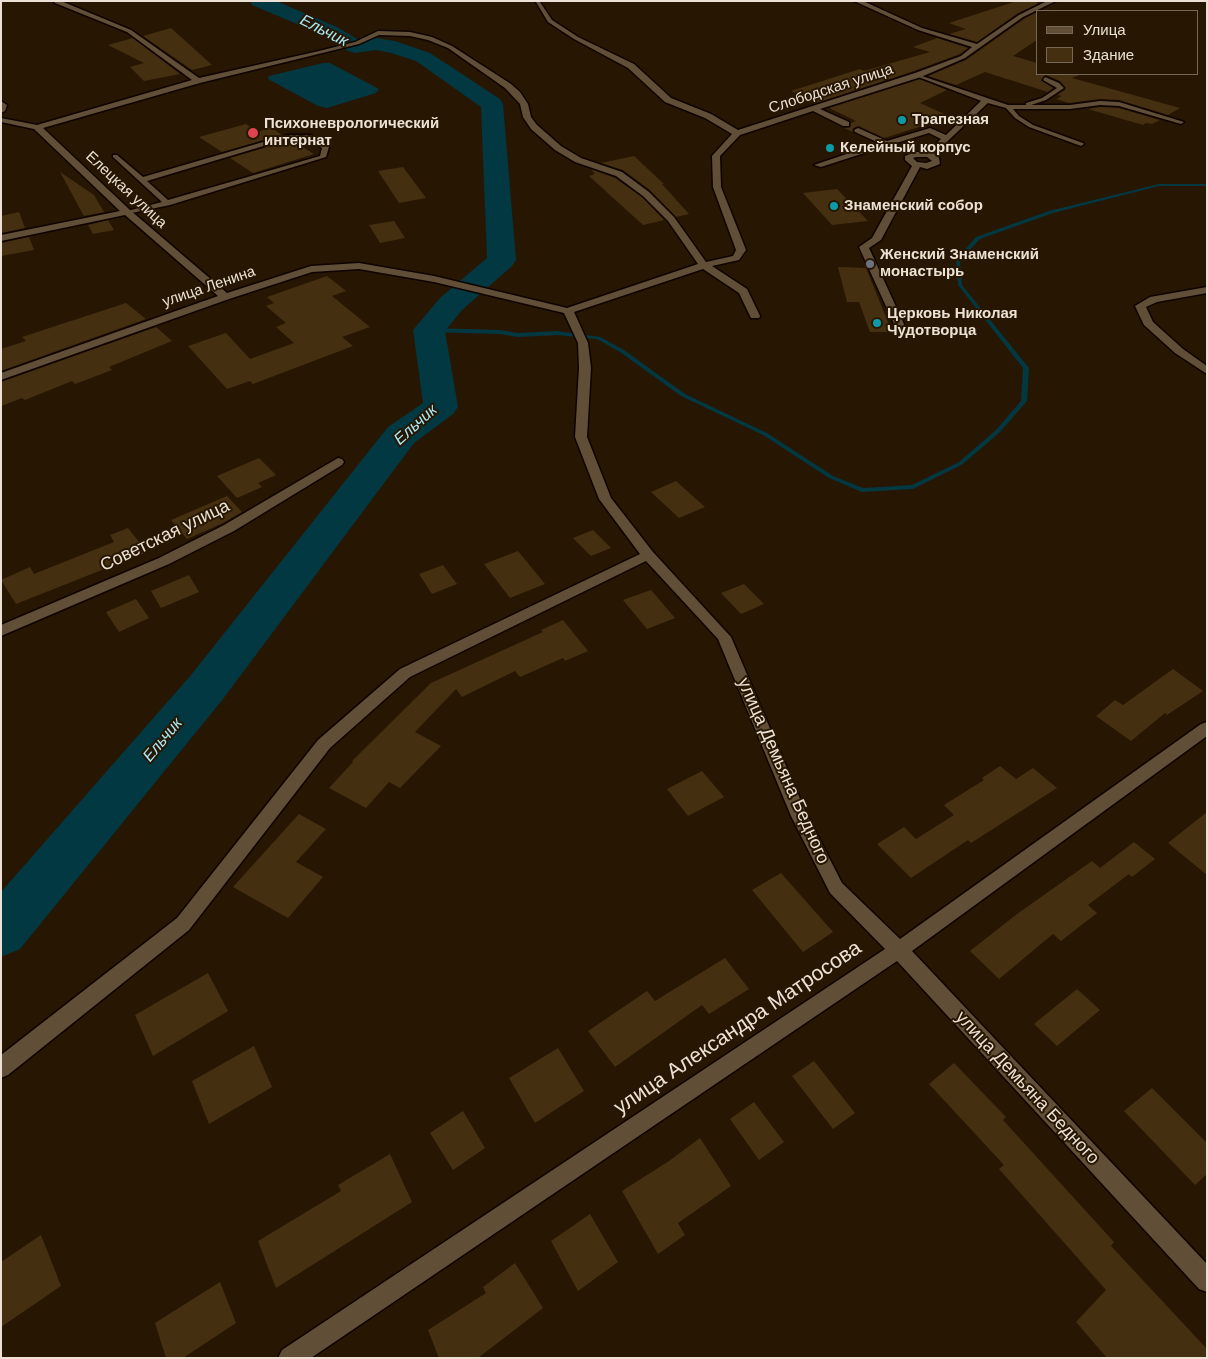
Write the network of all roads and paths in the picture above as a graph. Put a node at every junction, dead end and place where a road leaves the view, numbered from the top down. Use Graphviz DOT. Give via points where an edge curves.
graph roads {
  1 [pos="857,1"];
  2 [pos="1053,1"];
  3 [pos="57,2"];
  4 [pos="538,3"];
  5 [pos="976,46"];
  6 [pos="918,75"];
  7 [pos="1045,79"];
  8 [pos="198,81"];
  9 [pos="986,101"];
  10 [pos="1,102"];
  11 [pos="1008,107"];
  12 [pos="814,109"];
  13 [pos="1,112"];
  14 [pos="1,120"];
  15 [pos="1181,122"];
  16 [pos="846,124"];
  17 [pos="38,127"];
  18 [pos="858,130"];
  19 [pos="737,133"];
  20 [pos="946,138"];
  21 [pos="887,143"];
  22 [pos="1081,144"];
  23 [pos="912,155"];
  24 [pos="929,155"];
  25 [pos="115,156"];
  26 [pos="818,165"];
  27 [pos="917,165"];
  28 [pos="142,180"];
  29 [pos="167,203"];
  30 [pos="127,212"];
  31 [pos="1,238"];
  32 [pos="704,265"];
  33 [pos="1207,290"];
  34 [pos="225,297"];
  35 [pos="568,311"];
  36 [pos="755,316"];
  37 [pos="904,335"];
  38 [pos="1207,371"];
  39 [pos="1,377"];
  40 [pos="338,462"];
  41 [pos="648,555"];
  42 [pos="1,631"];
  43 [pos="1207,728"];
  44 [pos="899,950"];
  45 [pos="1,1068"];
  46 [pos="1207,1281"];
  47 [pos="290,1358"];
  1 -- 5 [label="street" via="920,29"];
  2 -- 5 [label="street, Слободская улица" via="1020,16"];
  3 -- 8 [label="street" via="129,31"];
  4 -- 19 [label="street" via="550,21 631,66 668,100 708,116"];
  5 -- 6 [label="street, Слободская улица" via="963,57"];
  6 -- 9 [label="lane"];
  6 -- 12 [label="street, Слободская улица"];
  7 -- 11 [label="lane" via="1061,88 1044,99"];
  8 -- 17 [label="street"];
  8 -- 32 [label="street" via="320,54 357,43 378,32 410,34 437,41 466,56 517,94 527,117 545,138 578,160 619,174 646,194 671,219"];
  9 -- 11 [label="lane"];
  9 -- 20 [label="street"];
  10 -- 13 [label="street"];
  11 -- 15 [label="lane" via="1070,108 1100,103 1119,104"];
  11 -- 22 [label="lane" via="1031,126"];
  12 -- 16 [label="street"];
  12 -- 19 [label="street, Слободская улица"];
  14 -- 17 [label="street"];
  17 -- 30 [label="street, Елецкая улица"];
  18 -- 21 [label="street"];
  19 -- 32 [label="street" via="716,156 717,187 741,250 736,258"];
  20 -- 21 [label="street" via="930,130"];
  20 -- 24 [label="street"];
  21 -- 23 [label="street"];
  21 -- 26 [label="street"];
  23 -- 24 [label="street"];
  23 -- 27 [label="street" via="908,160"];
  24 -- 27 [label="street" via="936,160 935,164"];
  25 -- 28 [label="lane"];
  27 -- 37 [label="street" via="876,240 864,247"];
  28 -- 29 [label="lane"];
  28 -- 29 [label="lane" via="287,137 309,136 326,147 323,157"];
  29 -- 30 [label="lane"];
  30 -- 31 [label="street"];
  30 -- 34 [label="street, Елецкая улица"];
  32 -- 35 [label="street"];
  32 -- 36 [label="street" via="743,291"];
  33 -- 38 [label="street" via="1154,299 1140,306 1148,323"];
  34 -- 35 [label="street, улица Ленина" via="311,269 359,266 434,279"];
  34 -- 39 [label="street, улица Ленина"];
  35 -- 41 [label="street, улица Демьяна Бедного" via="583,343 582,437 605,499"];
  40 -- 42 [label="street, Советская улица" via="221,532 164,561"];
  41 -- 44 [label="street, улица Демьяна Бедного" via="724,638 799,816 836,888"];
  41 -- 45 [label="street" via="405,673 324,744 183,924"];
  43 -- 44 [label="street, улица Александра Матросова"];
  44 -- 46 [label="street, улица Демьяна Бедного"];
  44 -- 47 [label="street, улица Александра Матросова"];
}
